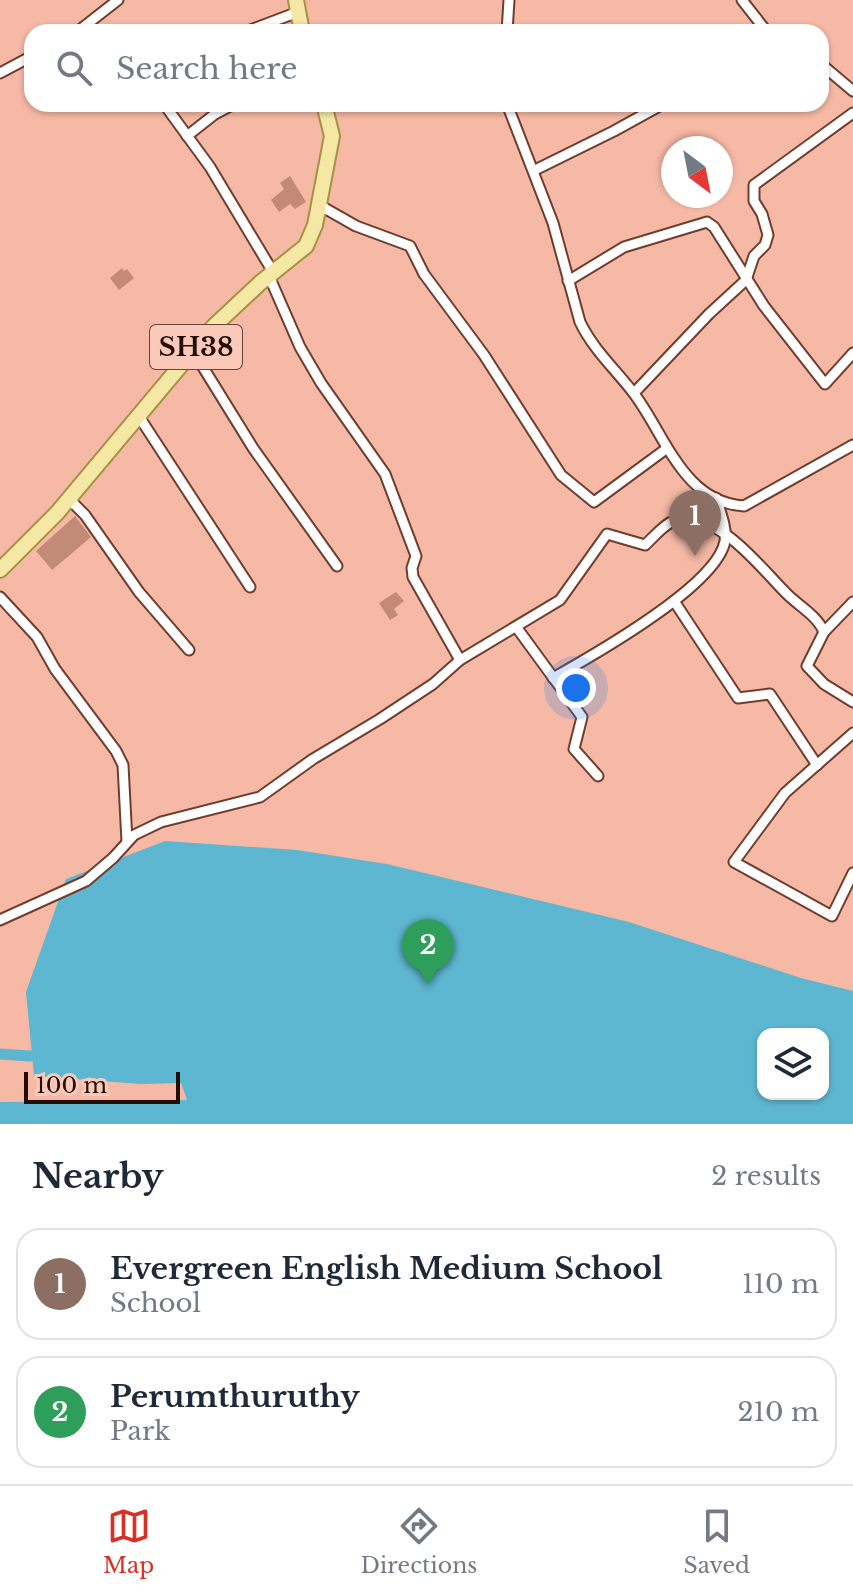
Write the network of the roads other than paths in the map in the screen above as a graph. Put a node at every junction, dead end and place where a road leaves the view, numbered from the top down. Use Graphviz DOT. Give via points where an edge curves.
graph roads {
  1 [pos="118,0"];
  2 [pos="509,0"];
  3 [pos="742,0"];
  4 [pos="297,6"];
  5 [pos="87,24"];
  6 [pos="261,24"];
  7 [pos="508,24"];
  8 [pos="761,24"];
  9 [pos="24,60"];
  10 [pos="829,71"];
  11 [pos="0,73"];
  12 [pos="853,91"];
  13 [pos="170,112"];
  14 [pos="219,112"];
  15 [pos="326,112"];
  16 [pos="510,112"];
  17 [pos="647,112"];
  18 [pos="853,113"];
  19 [pos="187,136"];
  20 [pos="535,170"];
  21 [pos="319,205"];
  22 [pos="271,274"];
  23 [pos="747,278"];
  24 [pos="568,281"];
  25 [pos="193,351"];
  26 [pos="853,353"];
  27 [pos="634,393"];
  28 [pos="138,415"];
  29 [pos="853,445"];
  30 [pos="666,449"];
  31 [pos="716,498"];
  32 [pos="69,499"];
  33 [pos="724,531"];
  34 [pos="337,566"];
  35 [pos="0,570"];
  36 [pos="250,587"];
  37 [pos="0,597"];
  38 [pos="674,601"];
  39 [pos="853,602"];
  40 [pos="517,628"];
  41 [pos="824,632"];
  42 [pos="189,650"];
  43 [pos="460,660"];
  44 [pos="553,678"];
  45 [pos="853,702"];
  46 [pos="853,733"];
  47 [pos="817,765"];
  48 [pos="598,776"];
  49 [pos="127,842"];
  50 [pos="853,873"];
  51 [pos="0,920"];
  1 -- 5 [label="street"];
  2 -- 7 [label="street"];
  3 -- 8 [label="street"];
  4 -- 6 [label="street"];
  9 -- 11 [label="street"];
  10 -- 12 [label="street"];
  13 -- 19 [label="street"];
  14 -- 19 [label="street"];
  15 -- 21 [label="main road, SH38" via="332,136"];
  16 -- 20 [label="street"];
  17 -- 20 [label="street"];
  18 -- 23 [label="street" via="754,185 754,201 768,235"];
  19 -- 22 [label="street" via="225,189"];
  20 -- 24 [label="street"];
  21 -- 22 [label="main road, SH38" via="306,246"];
  21 -- 30 [label="street" via="410,246 561,475 594,502"];
  22 -- 25 [label="main road, SH38"];
  22 -- 43 [label="street" via="300,347 385,474 416,556 413,577"];
  23 -- 24 [label="street" via="707,222 624,247"];
  23 -- 26 [label="street" via="825,384"];
  23 -- 27 [label="street"];
  24 -- 27 [label="street" via="587,337"];
  25 -- 28 [label="main road, SH38"];
  25 -- 34 [label="street" via="253,448"];
  27 -- 30 [label="street"];
  28 -- 32 [label="main road, SH38"];
  28 -- 36 [label="street"];
  29 -- 31 [label="street" via="744,506"];
  30 -- 31 [label="street" via="701,490"];
  31 -- 33 [label="street"];
  32 -- 35 [label="main road, SH38"];
  32 -- 42 [label="street"];
  33 -- 38 [label="street" via="716,559"];
  33 -- 40 [label="street" via="693,520 672,521 645,545 607,534 560,600"];
  33 -- 41 [label="street"];
  37 -- 49 [label="street" via="37,637 116,751 123,765"];
  38 -- 44 [label="street"];
  38 -- 47 [label="street" via="738,698 770,694"];
  39 -- 41 [label="street"];
  40 -- 43 [label="street"];
  40 -- 44 [label="street"];
  41 -- 45 [label="street" via="807,666"];
  43 -- 49 [label="street" via="433,684 300,767 271,791 161,822"];
  44 -- 48 [label="street" via="582,717 574,749"];
  46 -- 47 [label="street"];
  47 -- 50 [label="street" via="785,793 734,862 832,916"];
  49 -- 51 [label="street" via="86,881"];
}
